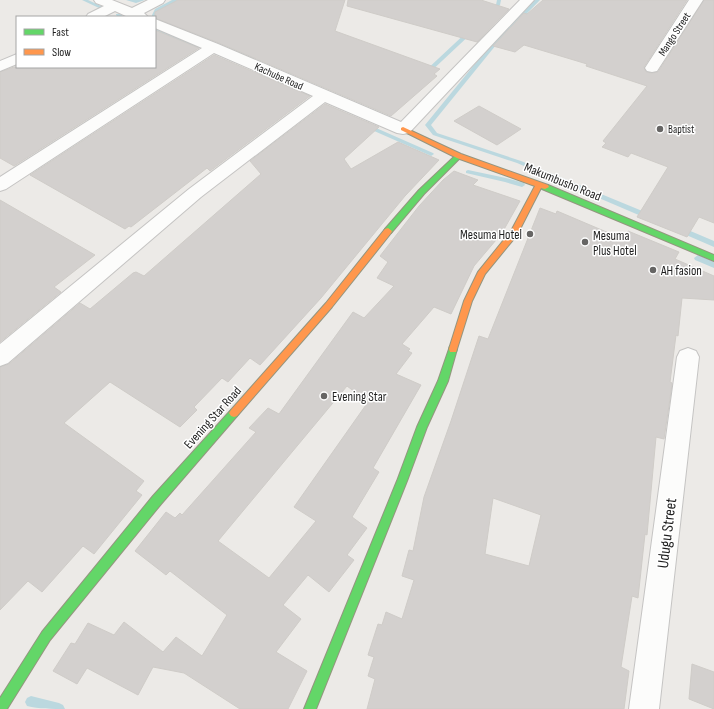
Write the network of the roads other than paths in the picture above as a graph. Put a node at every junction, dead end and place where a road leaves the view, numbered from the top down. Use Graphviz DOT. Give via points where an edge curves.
graph roads {
  1 [pos="101,0"];
  2 [pos="158,0"];
  3 [pos="527,0"];
  4 [pos="696,0"];
  5 [pos="114,6"];
  6 [pos="136,15"];
  7 [pos="96,16"];
  8 [pos="156,23"];
  9 [pos="214,47"];
  10 [pos="16,59"];
  11 [pos="0,67"];
  12 [pos="652,68"];
  13 [pos="323,96"];
  14 [pos="403,129"];
  15 [pos="459,156"];
  16 [pos="0,185"];
  17 [pos="539,185"];
  18 [pos="714,258"];
  19 [pos="0,357"];
  20 [pos="688,357"];
  21 [pos="0,709"];
  22 [pos="310,709"];
  23 [pos="644,709"];
  1 -- 5 [label="street"];
  2 -- 6 [label="street"];
  3 -- 14 [label="street"];
  4 -- 12 [label="street, Mango Street"];
  5 -- 6 [label="street"];
  5 -- 7 [label="street"];
  8 -- 9 [label="street, Kachube Road"];
  9 -- 13 [label="street, Kachube Road"];
  9 -- 16 [label="street"];
  10 -- 11 [label="street"];
  13 -- 14 [label="street, Kachube Road"];
  13 -- 19 [label="street" via="195,193"];
  14 -- 15 [label="street, Makumbusho Road"];
  15 -- 17 [label="street, Makumbusho Road"];
  15 -- 21 [label="street, Evening Star Road" via="436,175 408,206 329,305 156,500 46,636"];
  17 -- 18 [label="street, Makumbusho Road"];
  17 -- 22 [label="street" via="514,233 482,272 468,301 443,381 422,427"];
  20 -- 23 [label="street, Udugu Street"];
}
